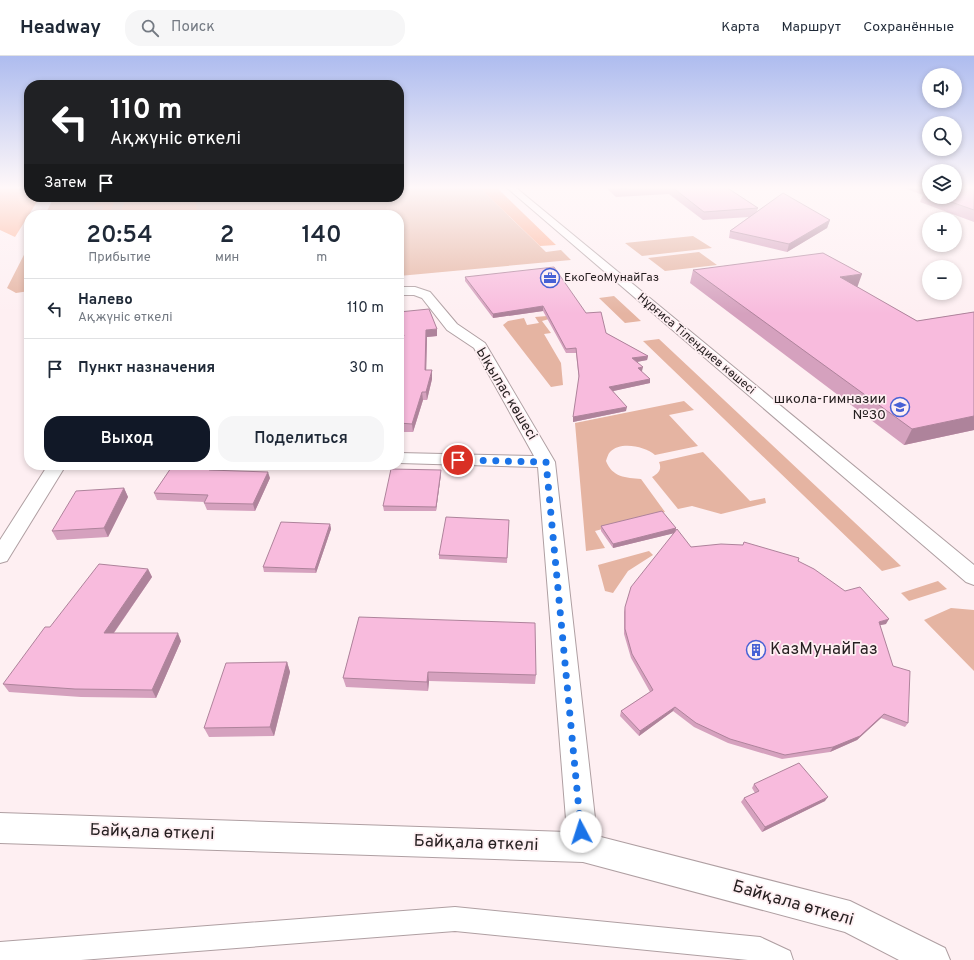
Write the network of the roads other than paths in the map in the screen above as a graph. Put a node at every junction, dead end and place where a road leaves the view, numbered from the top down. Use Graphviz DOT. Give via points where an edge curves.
graph roads {
  1 [pos="560,229"];
  2 [pos="404,291"];
  3 [pos="404,458"];
  4 [pos="546,462"];
  5 [pos="54,470"];
  6 [pos="0,556"];
  7 [pos="973,574"];
  8 [pos="0,828"];
  9 [pos="583,847"];
  10 [pos="0,954"];
  11 [pos="782,960"];
  12 [pos="933,960"];
  1 -- 7 [label="street, Нұрғиса Тілендиев көшесі"];
  2 -- 4 [label="street, Ықылас көшесі" via="426,295 452,327 480,346"];
  3 -- 4 [label="street"];
  4 -- 9 [label="street, Ықылас көшесі"];
  5 -- 6 [label="street"];
  8 -- 9 [label="street, Байқала өткелі"];
  9 -- 12 [label="street, Байқала өткелі" via="850,917"];
  10 -- 11 [label="street" via="456,919 760,949"];
}
